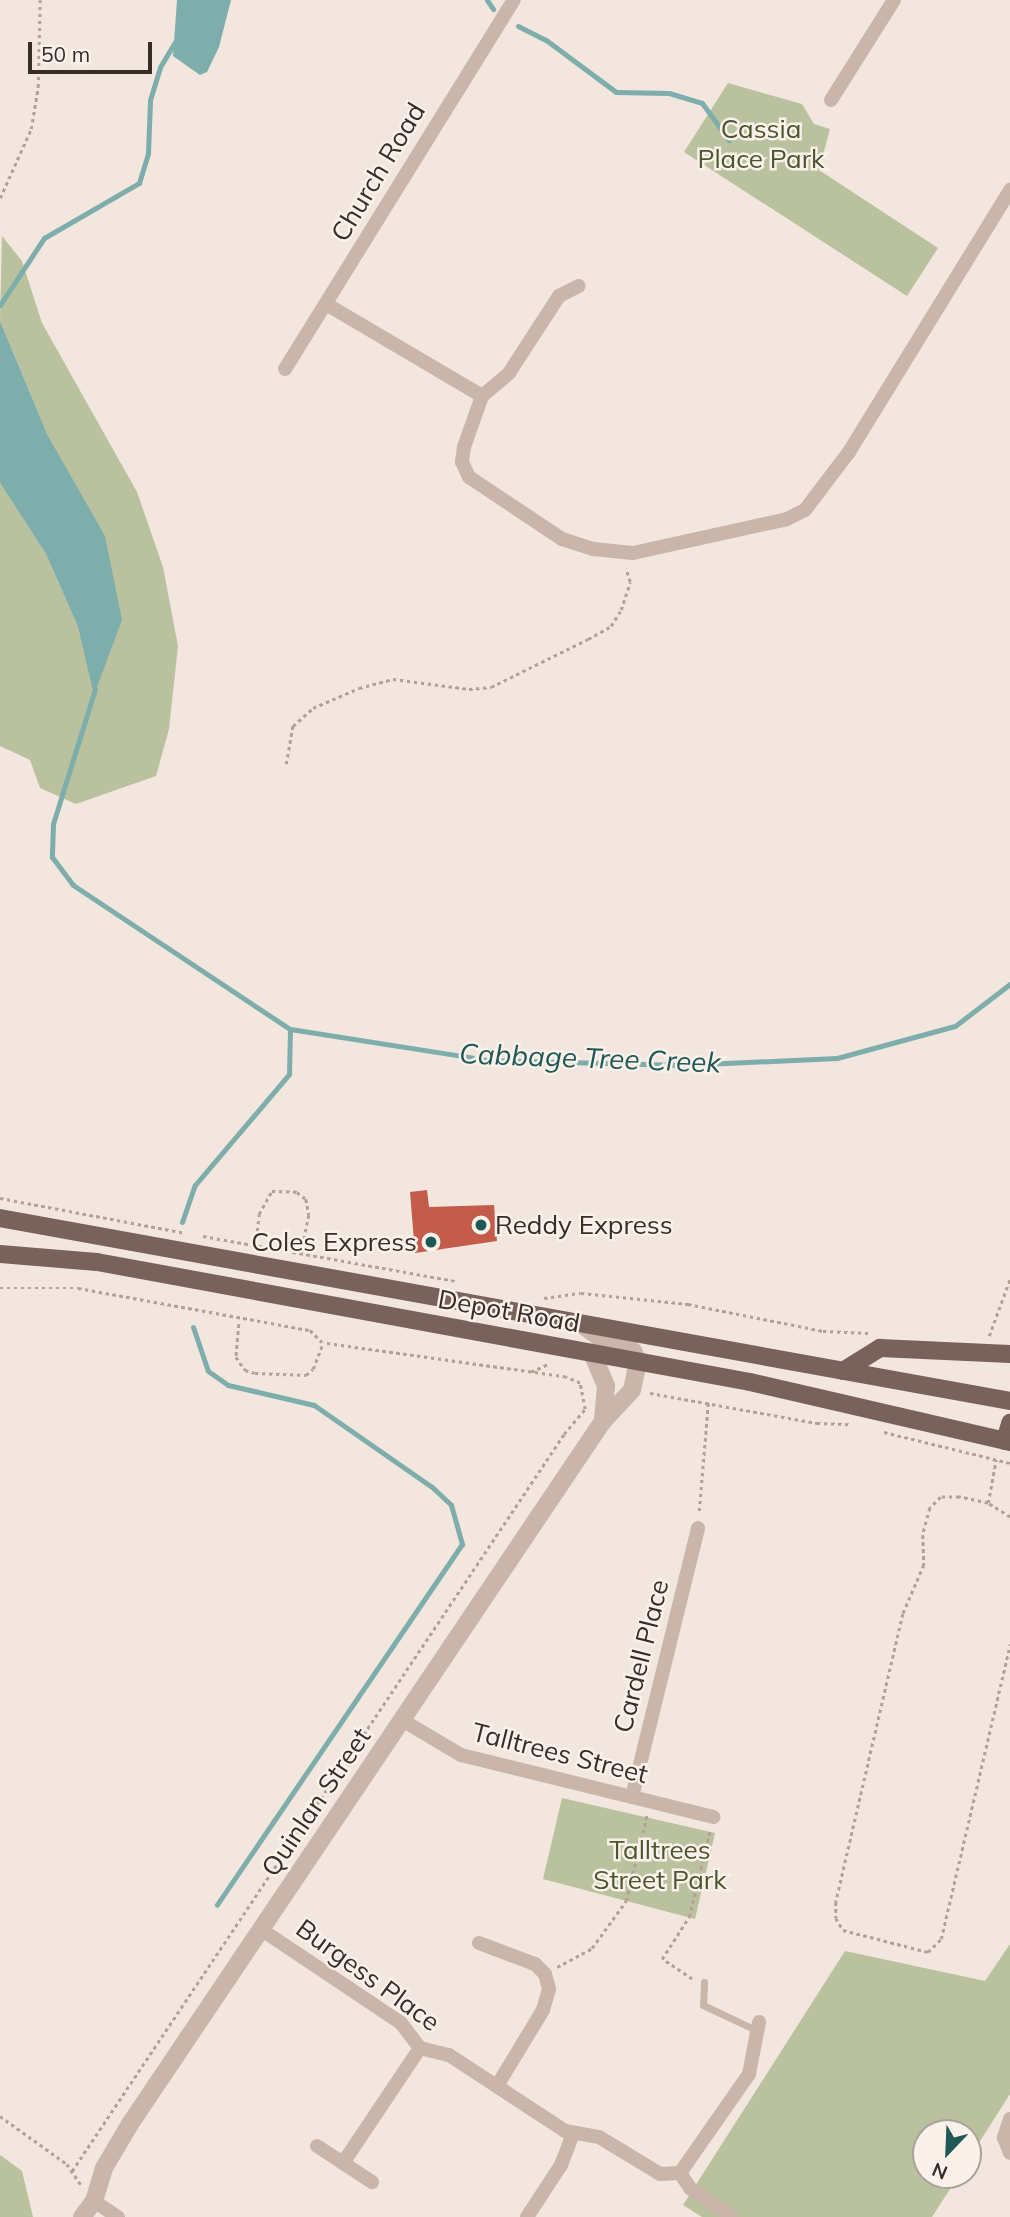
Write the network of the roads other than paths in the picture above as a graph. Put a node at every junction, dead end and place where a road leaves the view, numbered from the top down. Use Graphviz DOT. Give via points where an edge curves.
graph roads {
  1 [pos="514,0"];
  2 [pos="894,0"];
  3 [pos="831,100"];
  4 [pos="1010,190"];
  5 [pos="579,286"];
  6 [pos="326,304"];
  7 [pos="285,369"];
  8 [pos="482,396"];
  9 [pos="0,1218"];
  10 [pos="0,1254"];
  11 [pos="580,1323"];
  12 [pos="593,1353"];
  13 [pos="1010,1354"];
  14 [pos="638,1362"];
  15 [pos="843,1371"];
  16 [pos="1010,1401"];
  17 [pos="603,1421"];
  18 [pos="1010,1423"];
  19 [pos="1007,1442"];
  20 [pos="698,1528"];
  21 [pos="402,1720"];
  22 [pos="632,1797"];
  23 [pos="713,1817"];
  24 [pos="262,1930"];
  25 [pos="478,1943"];
  26 [pos="704,1984"];
  27 [pos="758,2026"];
  28 [pos="420,2048"];
  29 [pos="497,2086"];
  30 [pos="1010,2119"];
  31 [pos="573,2134"];
  32 [pos="317,2146"];
  33 [pos="1010,2153"];
  34 [pos="343,2163"];
  35 [pos="680,2173"];
  36 [pos="372,2182"];
  37 [pos="94,2201"];
  38 [pos="82,2217"];
  39 [pos="117,2217"];
  40 [pos="527,2217"];
  41 [pos="732,2217"];
  1 -- 6 [label="street, Church Road"];
  2 -- 3 [label="street"];
  4 -- 8 [label="street" via="849,452 805,510 787,519 621,552 562,539 469,477 462,462 464,447"];
  5 -- 8 [label="street" via="559,296 509,373"];
  6 -- 7 [label="street, Church Road"];
  6 -- 8 [label="street"];
  9 -- 11 [label="main road, Depot Road"];
  10 -- 12 [label="main road, Depot Road" via="97,1262"];
  11 -- 14 [label="street" via="599,1337 624,1344"];
  11 -- 15 [label="main road, Depot Road"];
  12 -- 14 [label="main road, Depot Road"];
  12 -- 17 [label="street, Quinlan Street" via="606,1386"];
  13 -- 15 [label="main road" via="880,1348"];
  14 -- 17 [label="street, Quinlan Street" via="632,1390"];
  14 -- 19 [label="main road, Depot Road" via="816,1395"];
  15 -- 16 [label="main road, Depot Road"];
  17 -- 21 [label="street, Quinlan Street"];
  18 -- 19 [label="main road"];
  20 -- 22 [label="street, Cardell Place"];
  21 -- 22 [label="street, Talltrees Street" via="461,1755"];
  21 -- 24 [label="street, Quinlan Street"];
  22 -- 23 [label="street, Talltrees Street"];
  24 -- 28 [label="street, Burgess Place" via="401,2023"];
  24 -- 37 [label="street, Quinlan Street" via="130,2124 104,2168"];
  25 -- 29 [label="street" via="528,1961 545,1974 547,2002"];
  26 -- 27 [label="lane" via="701,2002 706,2008"];
  27 -- 35 [label="street" via="749,2074"];
  28 -- 29 [label="street, Burgess Place" via="445,2052"];
  28 -- 34 [label="street"];
  29 -- 31 [label="street, Burgess Place"];
  30 -- 33 [label="street" via="1004,2138"];
  31 -- 35 [label="street, Burgess Place" via="599,2137 660,2174"];
  31 -- 40 [label="street" via="562,2165"];
  32 -- 34 [label="street"];
  34 -- 36 [label="street"];
  35 -- 41 [label="street" via="690,2188"];
  37 -- 38 [label="street, Quinlan Street"];
  37 -- 39 [label="street"];
}
